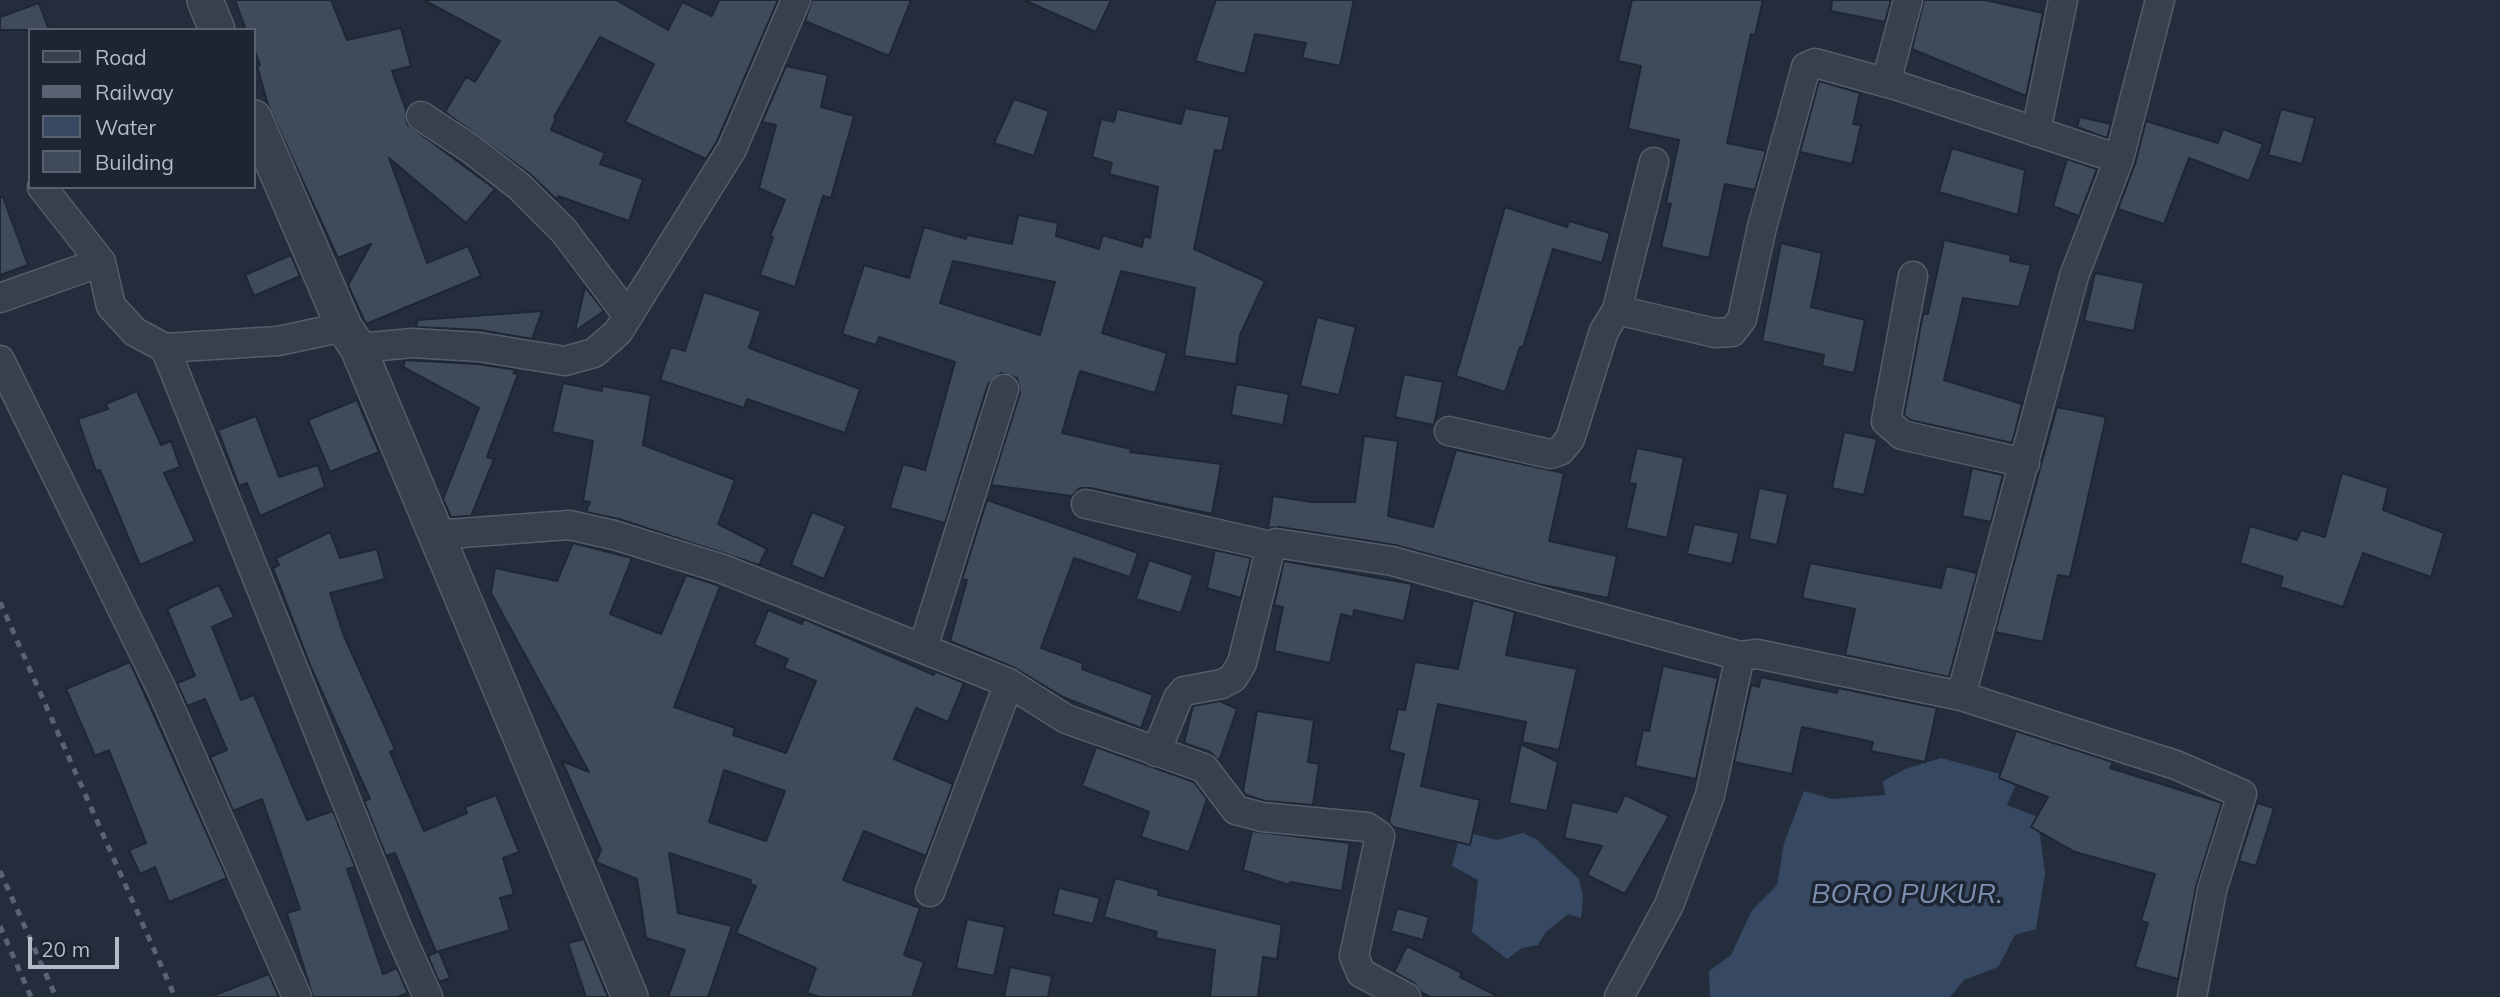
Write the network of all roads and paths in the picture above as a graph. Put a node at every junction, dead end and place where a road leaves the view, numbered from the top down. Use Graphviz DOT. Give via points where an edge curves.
graph roads {
  1 [pos="205,0"];
  2 [pos="796,0"];
  3 [pos="1908,0"];
  4 [pos="2063,0"];
  5 [pos="2160,0"];
  6 [pos="216,28"];
  7 [pos="1895,85"];
  8 [pos="421,117"];
  9 [pos="2036,132"];
  10 [pos="257,133"];
  11 [pos="2119,159"];
  12 [pos="1654,162"];
  13 [pos="44,189"];
  14 [pos="101,262"];
  15 [pos="1913,276"];
  16 [pos="0,298"];
  17 [pos="1617,310"];
  18 [pos="628,316"];
  19 [pos="351,337"];
  20 [pos="165,348"];
  21 [pos="0,360"];
  22 [pos="1004,389"];
  23 [pos="1449,431"];
  24 [pos="2025,463"];
  25 [pos="1086,505"];
  26 [pos="435,535"];
  27 [pos="1270,546"];
  28 [pos="923,648"];
  29 [pos="1740,656"];
  30 [pos="1009,683"];
  31 [pos="1961,696"];
  32 [pos="1156,751"];
  33 [pos="930,892"];
  34 [pos="297,997"];
  35 [pos="428,997"];
  36 [pos="630,997"];
  37 [pos="1406,997"];
  38 [pos="1619,997"];
  39 [pos="2192,997"];
  1 -- 6 [label="street"];
  2 -- 18 [label="street" via="732,149"];
  3 -- 7 [label="street" via="1888,75"];
  4 -- 9 [label="street"];
  5 -- 11 [label="street"];
  7 -- 9 [label="street"];
  7 -- 17 [label="street" via="1815,63 1806,67 1742,318 1732,332 1715,333"];
  8 -- 18 [label="street" via="520,187 564,231"];
  9 -- 11 [label="street"];
  10 -- 19 [label="street"];
  11 -- 24 [label="street" via="2074,276"];
  12 -- 17 [label="street"];
  13 -- 14 [label="street"];
  14 -- 16 [label="street"];
  14 -- 20 [label="street" via="111,306 135,332"];
  15 -- 24 [label="street" via="1886,421 1902,435"];
  17 -- 23 [label="street" via="1604,331 1570,439 1560,451 1550,454"];
  18 -- 19 [label="street" via="594,353 565,361 479,347"];
  19 -- 20 [label="street"];
  19 -- 26 [label="street"];
  20 -- 35 [label="street"];
  21 -- 34 [label="street" via="162,690"];
  22 -- 28 [label="street"];
  24 -- 31 [label="street"];
  25 -- 27 [label="street"];
  26 -- 28 [label="street" via="569,525 614,535 723,569"];
  26 -- 36 [label="street"];
  27 -- 29 [label="street" via="1284,542 1392,561"];
  27 -- 32 [label="street" via="1242,663 1233,678 1222,684 1184,691"];
  28 -- 30 [label="street"];
  29 -- 31 [label="street" via="1757,654"];
  29 -- 38 [label="street" via="1710,795 1669,905"];
  30 -- 32 [label="street" via="1066,719"];
  30 -- 33 [label="street"];
  31 -- 39 [label="street" via="2176,765 2242,794 2212,890"];
  32 -- 37 [label="street" via="1204,768 1236,810 1262,817 1367,827 1380,836 1354,956 1361,973"];
}
